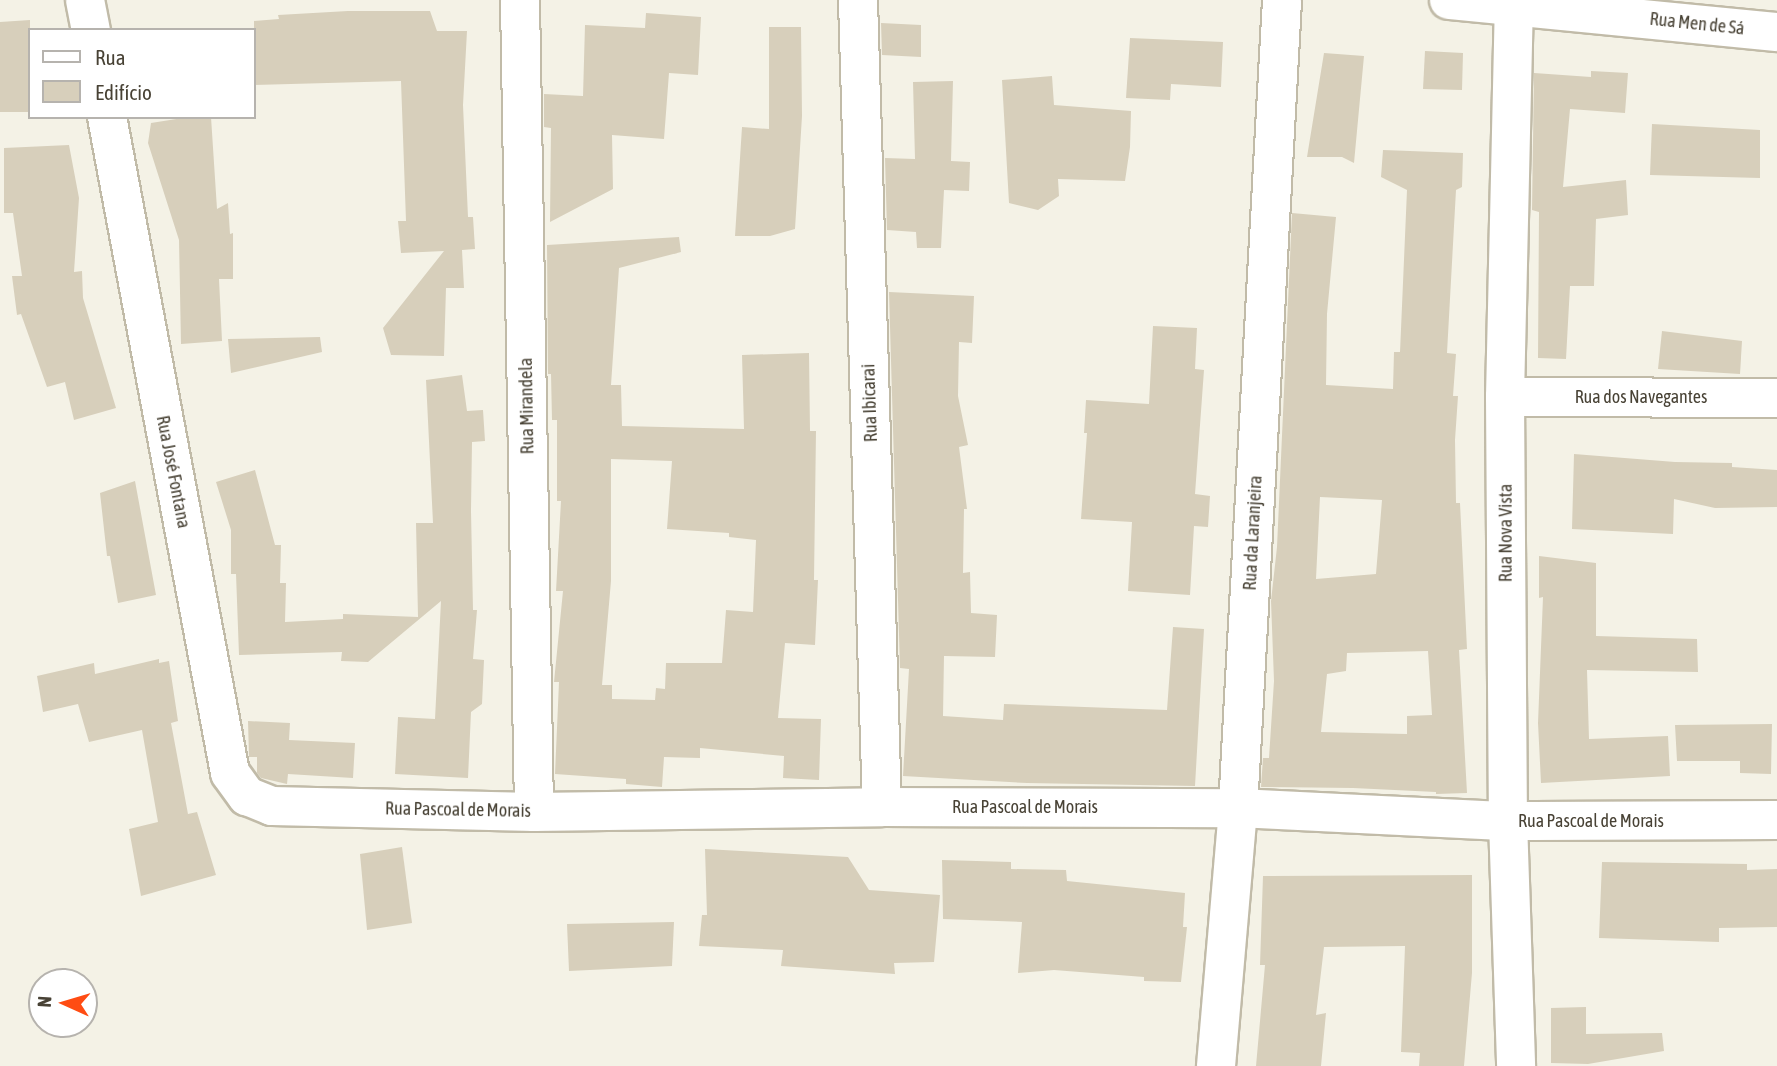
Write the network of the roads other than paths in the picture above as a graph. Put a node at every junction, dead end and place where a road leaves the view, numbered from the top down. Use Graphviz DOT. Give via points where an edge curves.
graph roads {
  1 [pos="85,0"];
  2 [pos="520,0"];
  3 [pos="858,0"];
  4 [pos="1282,0"];
  5 [pos="1449,0"];
  6 [pos="1514,2"];
  7 [pos="91,28"];
  8 [pos="1777,32"];
  9 [pos="107,119"];
  10 [pos="1505,397"];
  11 [pos="1777,398"];
  12 [pos="272,806"];
  13 [pos="882,807"];
  14 [pos="1238,808"];
  15 [pos="534,812"];
  16 [pos="1777,820"];
  17 [pos="1508,821"];
  18 [pos="1216,1066"];
  19 [pos="1517,1066"];
  1 -- 7 [label="street"];
  2 -- 15 [label="street, Rua Mirandela"];
  3 -- 13 [label="street, Rua Ibicarai"];
  4 -- 14 [label="street, Rua da Laranjeira"];
  5 -- 6 [label="street, Rua Men de Sá"];
  6 -- 8 [label="street, Rua Men de Sá"];
  6 -- 10 [label="street, Rua Nova Vista"];
  9 -- 12 [label="street, Rua José Fontana" via="230,773 247,796"];
  10 -- 11 [label="street, Rua dos Navegantes"];
  10 -- 17 [label="street, Rua Nova Vista"];
  12 -- 15 [label="street, Rua Pascoal de Morais"];
  13 -- 14 [label="street, Rua Pascoal de Morais"];
  13 -- 15 [label="street, Rua Pascoal de Morais"];
  14 -- 17 [label="street, Rua Pascoal de Morais"];
  14 -- 18 [label="street, Rua da Laranjeira"];
  16 -- 17 [label="street, Rua Pascoal de Morais"];
  17 -- 19 [label="street, Rua Nova Vista"];
}
